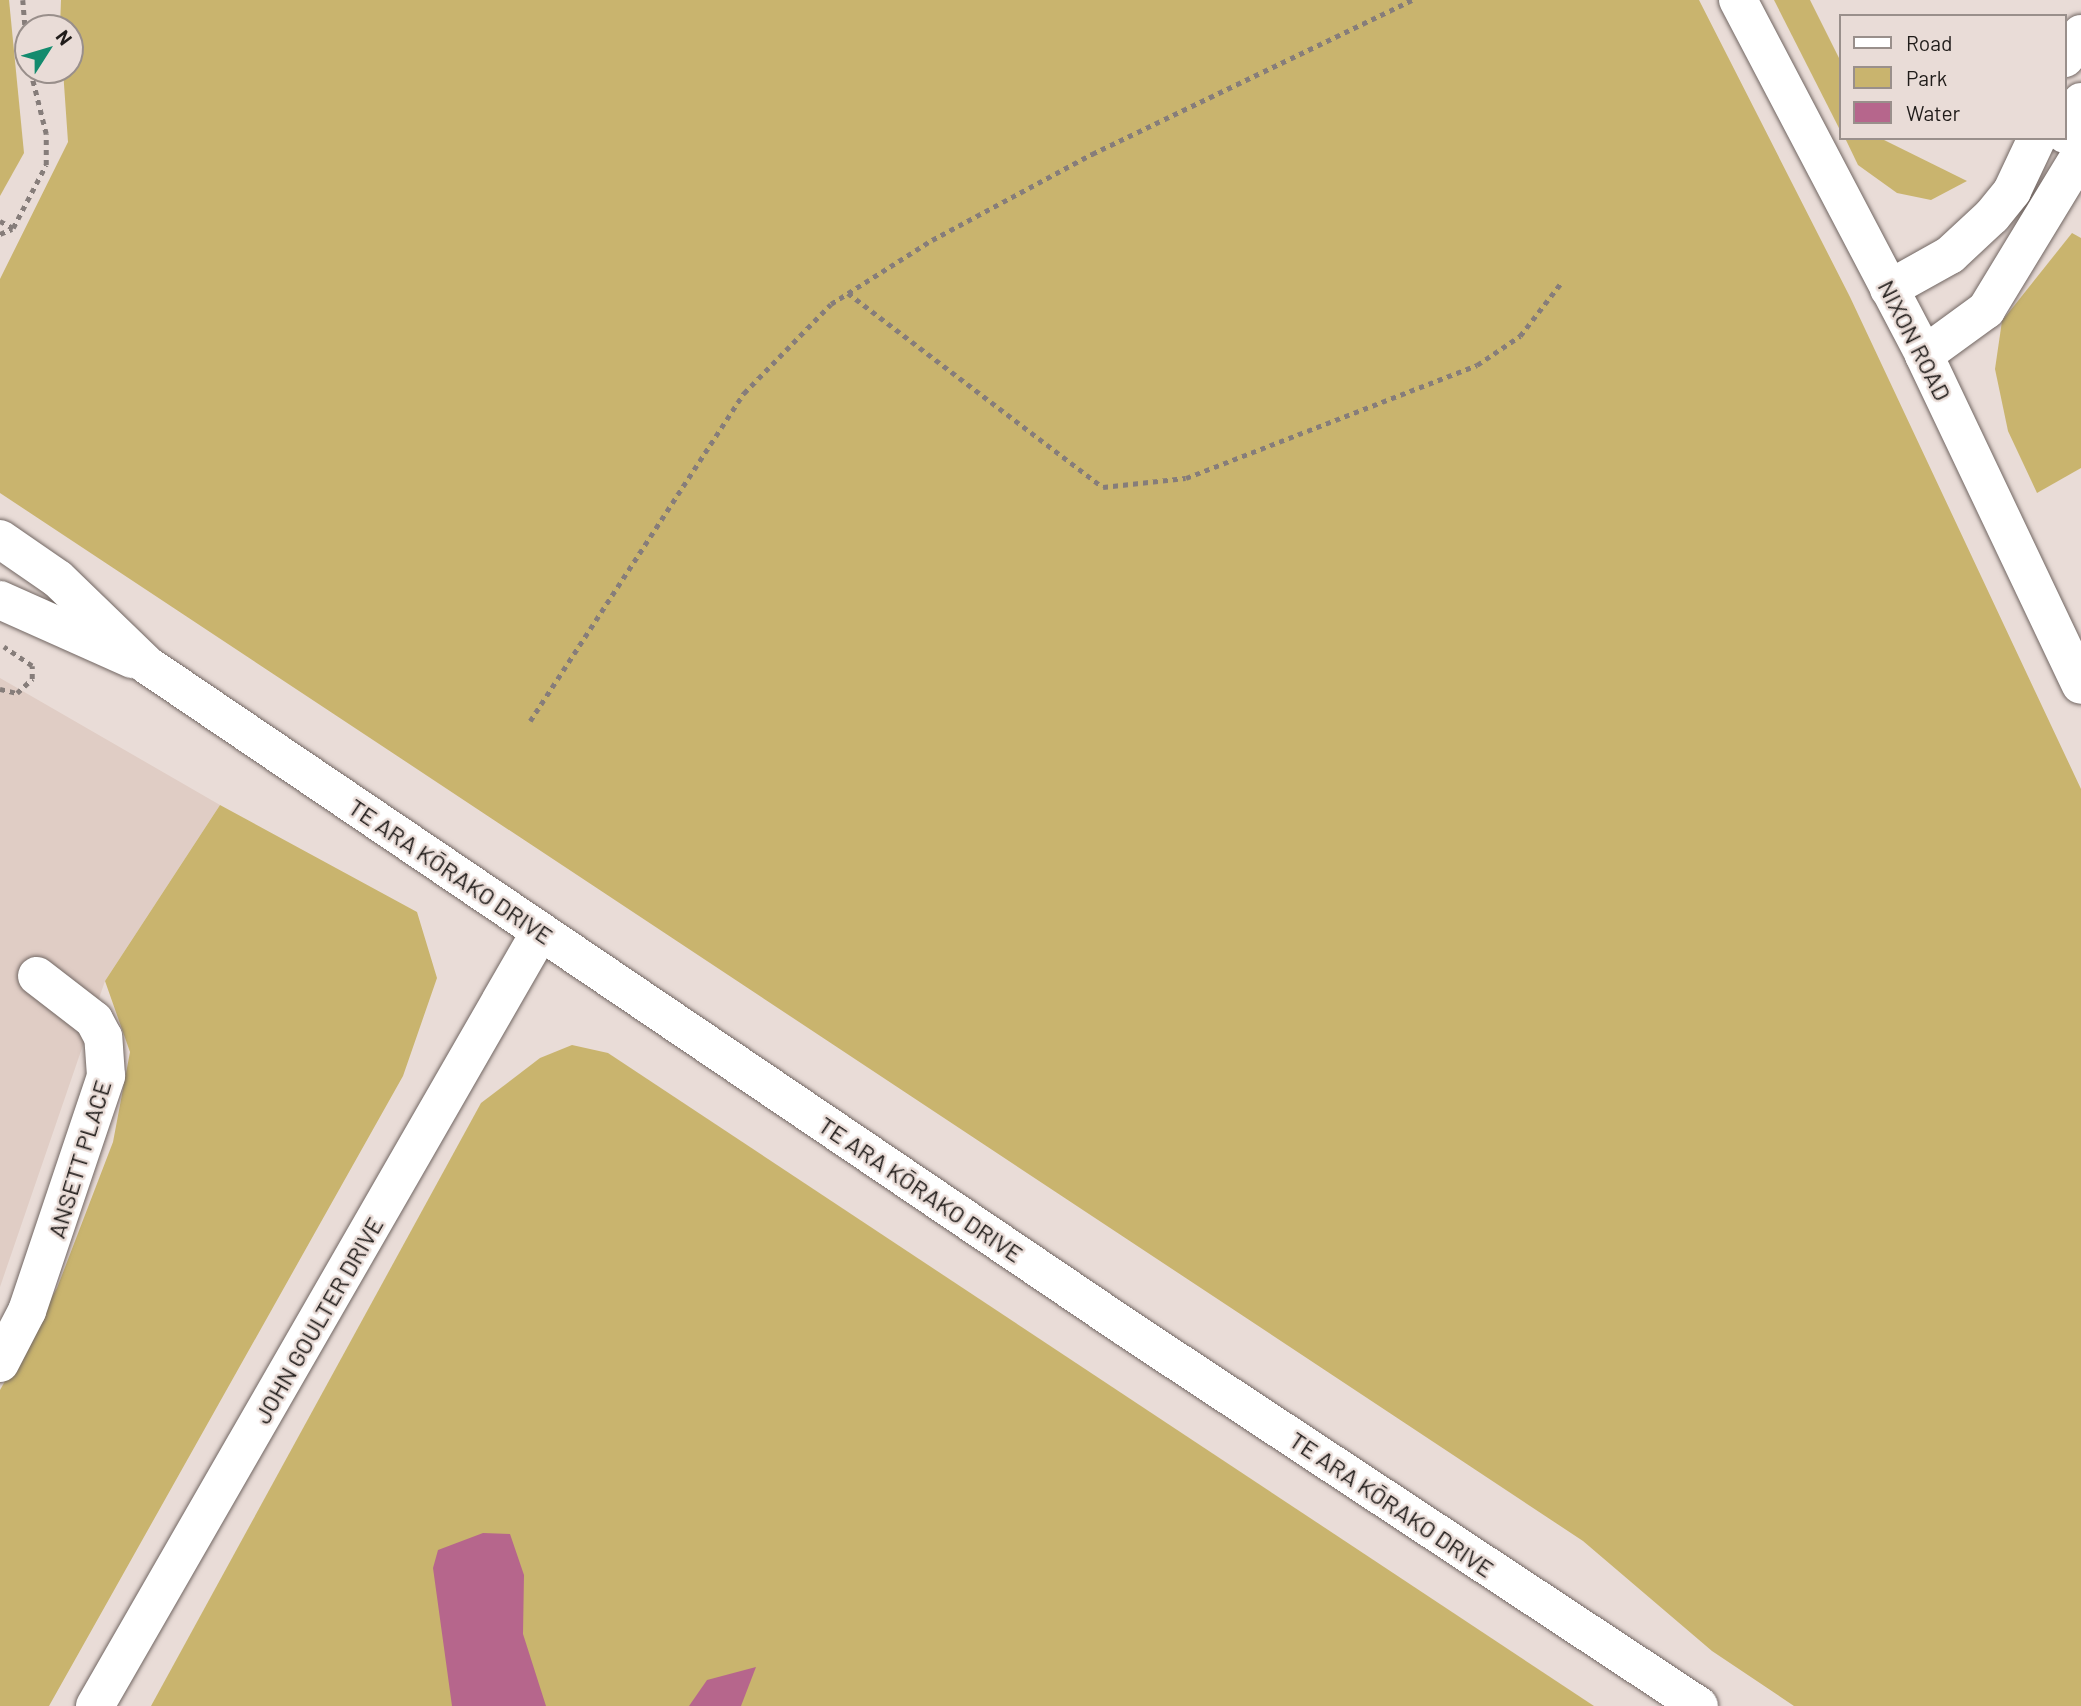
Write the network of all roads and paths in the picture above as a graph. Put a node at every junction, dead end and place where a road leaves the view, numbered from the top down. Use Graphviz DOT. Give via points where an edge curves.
graph roads {
  1 [pos="1412,0"];
  2 [pos="1738,0"];
  3 [pos="2081,34"];
  4 [pos="2067,55"];
  5 [pos="34,84"];
  6 [pos="2081,102"];
  7 [pos="2067,130"];
  8 [pos="2013,140"];
  9 [pos="2036,140"];
  10 [pos="2062,140"];
  11 [pos="2081,154"];
  12 [pos="0,221"];
  13 [pos="13,228"];
  14 [pos="0,234"];
  15 [pos="2030,235"];
  16 [pos="1950,255"];
  17 [pos="1560,283"];
  18 [pos="1889,289"];
  19 [pos="848,293"];
  20 [pos="1924,355"];
  21 [pos="0,540"];
  22 [pos="0,600"];
  23 [pos="0,644"];
  24 [pos="147,665"];
  25 [pos="2081,685"];
  26 [pos="0,689"];
  27 [pos="530,721"];
  28 [pos="540,932"];
  29 [pos="37,976"];
  30 [pos="0,1363"];
  31 [pos="95,1706"];
  32 [pos="1699,1706"];
  1 -- 19 [label="path" via="1092,153"];
  2 -- 18 [label="street, NIXON ROAD"];
  3 -- 4 [label="street"];
  5 -- 13 [label="path" via="46,134 46,165"];
  6 -- 7 [label="street"];
  8 -- 16 [label="street" via="1969,231"];
  9 -- 16 [label="street" via="2003,204"];
  10 -- 15 [label="street" via="2038,190"];
  11 -- 15 [label="street" via="2056,203"];
  12 -- 13 [label="path"];
  13 -- 14 [label="path"];
  15 -- 20 [label="street" via="1976,321"];
  16 -- 18 [label="street"];
  17 -- 19 [label="path" via="1520,336 1477,365 1186,478 1103,487"];
  18 -- 20 [label="street, NIXON ROAD"];
  19 -- 27 [label="path" via="744,393"];
  20 -- 25 [label="street, NIXON ROAD"];
  21 -- 24 [label="street, TE ARA KŌRAKO DRIVE" via="58,579"];
  22 -- 24 [label="street, TE ARA KŌRAKO DRIVE"];
  23 -- 26 [label="path" via="32,666 27,690"];
  24 -- 28 [label="street, TE ARA KŌRAKO DRIVE"];
  28 -- 31 [label="street, JOHN GOULTER DRIVE"];
  28 -- 32 [label="street, TE ARA KŌRAKO DRIVE"];
  29 -- 30 [label="street, ANSETT PLACE" via="94,1020 103,1037 106,1076 32,1298"];
}
